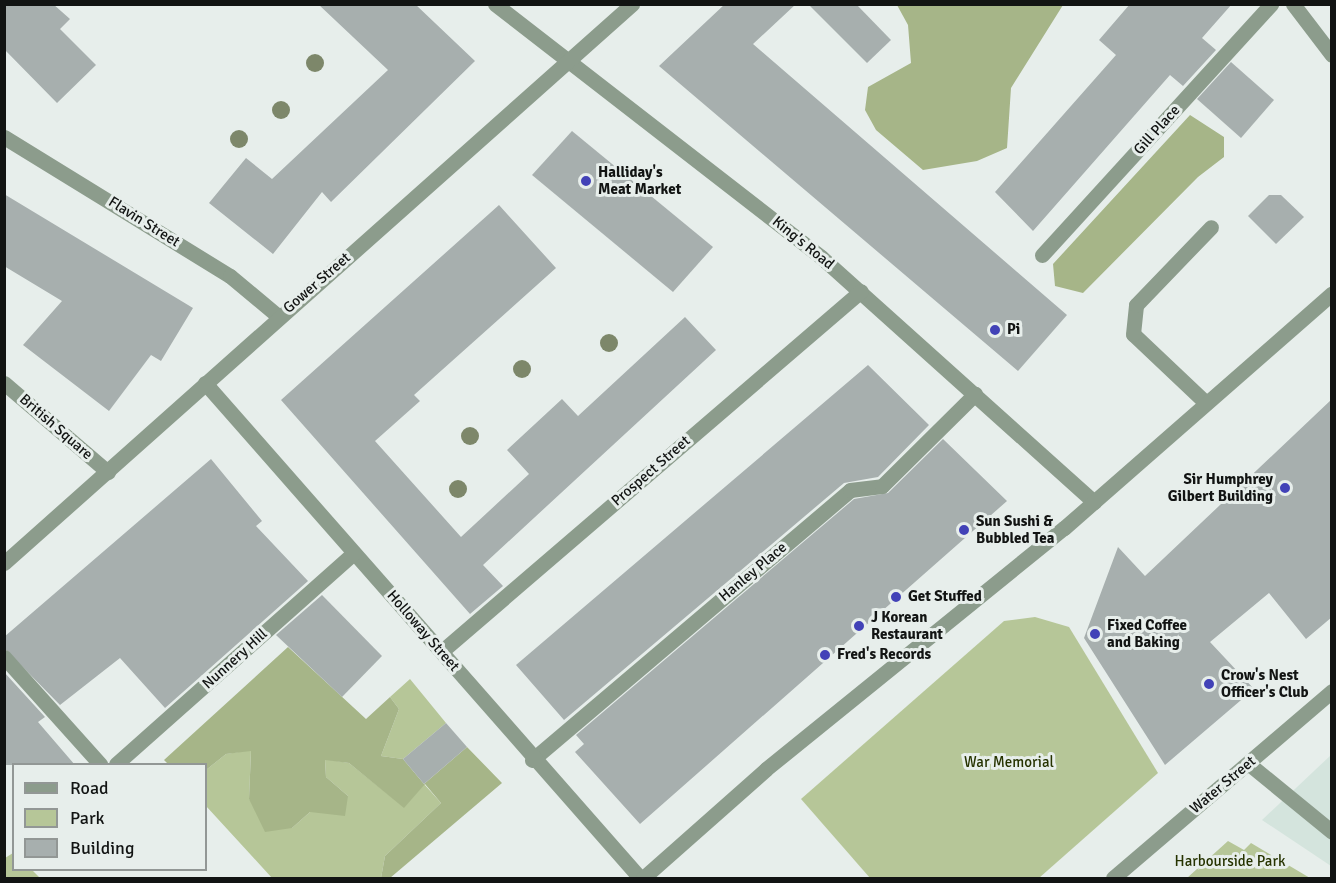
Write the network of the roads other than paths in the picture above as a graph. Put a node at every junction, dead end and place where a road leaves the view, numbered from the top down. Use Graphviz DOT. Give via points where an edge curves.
graph roads {
  1 [pos="495,4"];
  2 [pos="633,4"];
  3 [pos="1271,4"];
  4 [pos="1293,4"];
  5 [pos="1332,56"];
  6 [pos="571,63"];
  7 [pos="4,137"];
  8 [pos="1211,227"];
  9 [pos="1042,255"];
  10 [pos="861,291"];
  11 [pos="1332,293"];
  12 [pos="278,316"];
  13 [pos="4,383"];
  14 [pos="205,383"];
  15 [pos="975,394"];
  16 [pos="1206,403"];
  17 [pos="108,472"];
  18 [pos="1094,501"];
  19 [pos="354,553"];
  20 [pos="4,563"];
  21 [pos="442,651"];
  22 [pos="4,657"];
  23 [pos="1332,691"];
  24 [pos="532,760"];
  25 [pos="98,763"];
  26 [pos="118,763"];
  27 [pos="1249,764"];
  28 [pos="1332,832"];
  29 [pos="642,879"];
  30 [pos="1113,879"];
  1 -- 6 [label="street, King's Road"];
  2 -- 6 [label="street, Gower Street"];
  3 -- 9 [label="street, Gill Place"];
  4 -- 5 [label="street"];
  6 -- 10 [label="street, King's Road"];
  6 -- 12 [label="street, Gower Street"];
  7 -- 12 [label="street, Flavin Street" via="230,276"];
  8 -- 16 [label="street" via="1136,305 1134,334"];
  10 -- 15 [label="street, King's Road"];
  10 -- 21 [label="street, Prospect Street"];
  11 -- 16 [label="street"];
  12 -- 14 [label="street, Gower Street"];
  13 -- 17 [label="street, British Square"];
  14 -- 17 [label="street, Gower Street"];
  14 -- 19 [label="street, Holloway Street"];
  15 -- 18 [label="street, King's Road"];
  15 -- 24 [label="street, Hanley Place" via="882,486 850,490"];
  16 -- 18 [label="street"];
  17 -- 20 [label="street, Gower Street"];
  18 -- 29 [label="street" via="766,769"];
  19 -- 21 [label="street, Holloway Street"];
  19 -- 26 [label="street, Nunnery Hill"];
  21 -- 24 [label="street, Holloway Street"];
  22 -- 25 [label="street"];
  23 -- 27 [label="street, Water Street"];
  24 -- 29 [label="street, Holloway Street"];
  27 -- 28 [label="street"];
  27 -- 30 [label="street, Water Street"];
}
